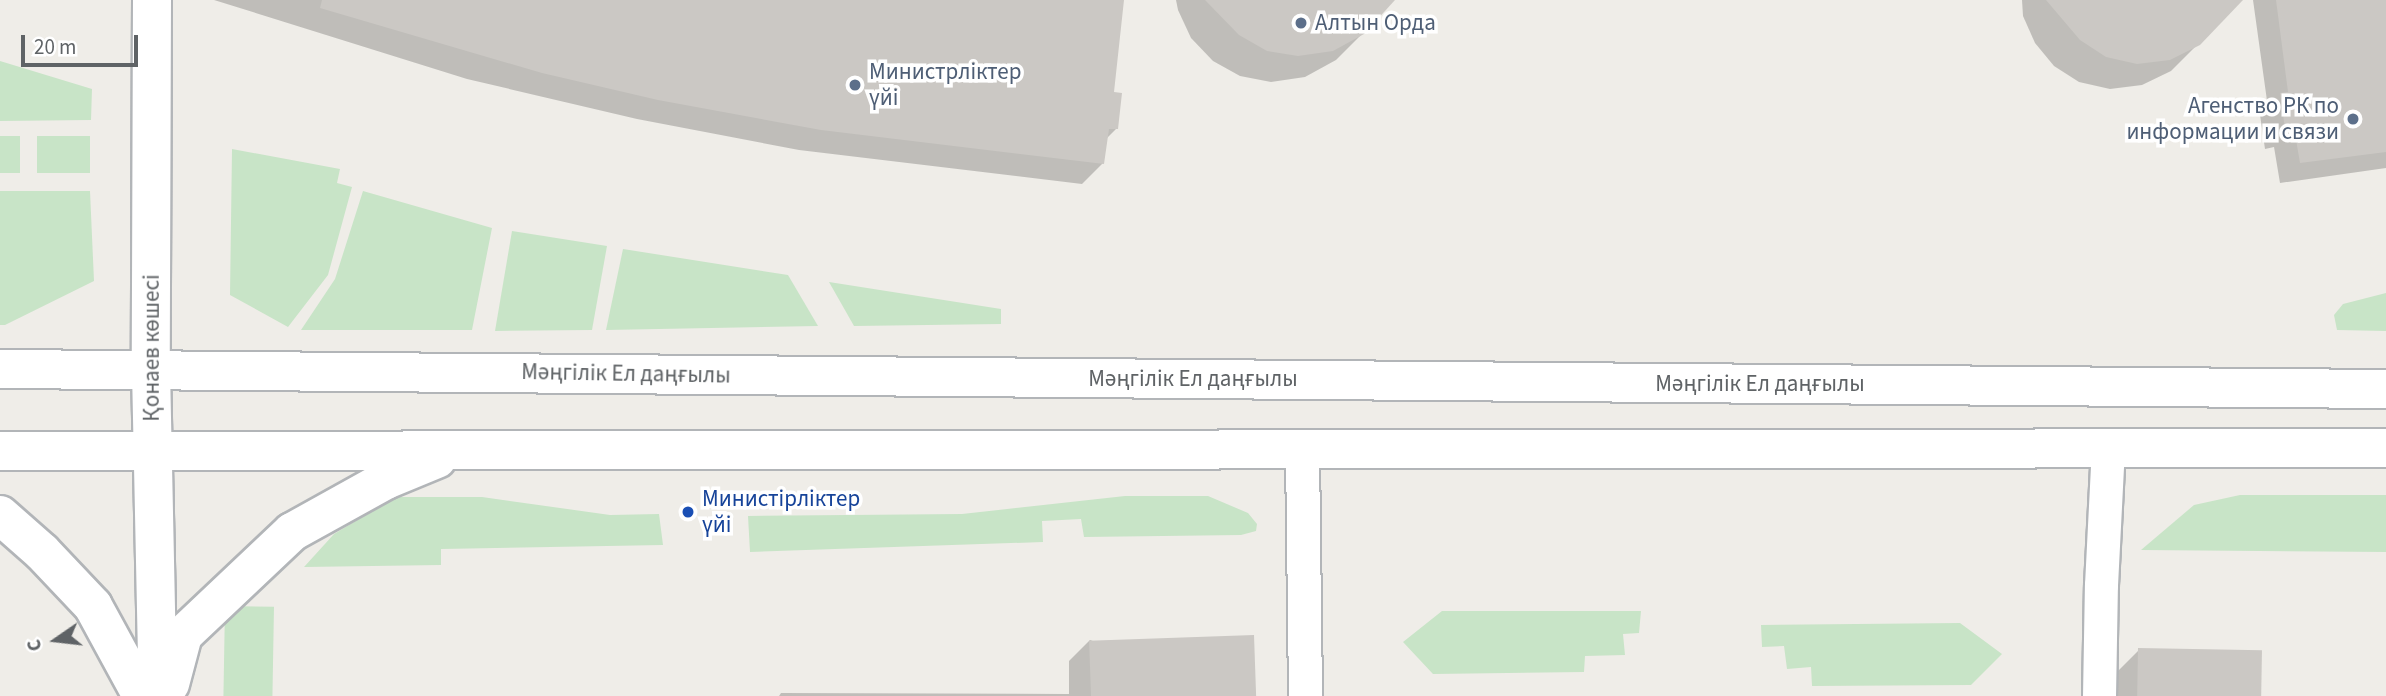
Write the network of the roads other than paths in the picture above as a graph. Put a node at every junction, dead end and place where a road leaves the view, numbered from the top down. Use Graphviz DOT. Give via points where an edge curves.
graph roads {
  1 [pos="152,0"];
  2 [pos="0,369"];
  3 [pos="151,370"];
  4 [pos="2386,389"];
  5 [pos="2386,448"];
  6 [pos="2108,449"];
  7 [pos="1302,450"];
  8 [pos="0,451"];
  9 [pos="153,451"];
  10 [pos="455,451"];
  11 [pos="0,515"];
  12 [pos="142,696"];
  13 [pos="158,696"];
  14 [pos="167,696"];
  15 [pos="1306,696"];
  16 [pos="2099,696"];
  1 -- 3 [label="main road, Қонаев көшесі"];
  2 -- 3 [label="main road, Мәңгілік Ел даңғылы"];
  3 -- 4 [label="main road, Мәңгілік Ел даңғылы"];
  3 -- 9 [label="main road, Қонаев көшесі"];
  5 -- 6 [label="main road"];
  6 -- 7 [label="main road"];
  6 -- 16 [label="street"];
  7 -- 10 [label="main road"];
  7 -- 15 [label="street"];
  8 -- 9 [label="main road"];
  9 -- 10 [label="main road"];
  9 -- 13 [label="main road, Қонаев көшесі"];
  10 -- 14 [label="main road" via="386,480 292,532 183,635"];
  11 -- 12 [label="main road" via="93,606"];
}
